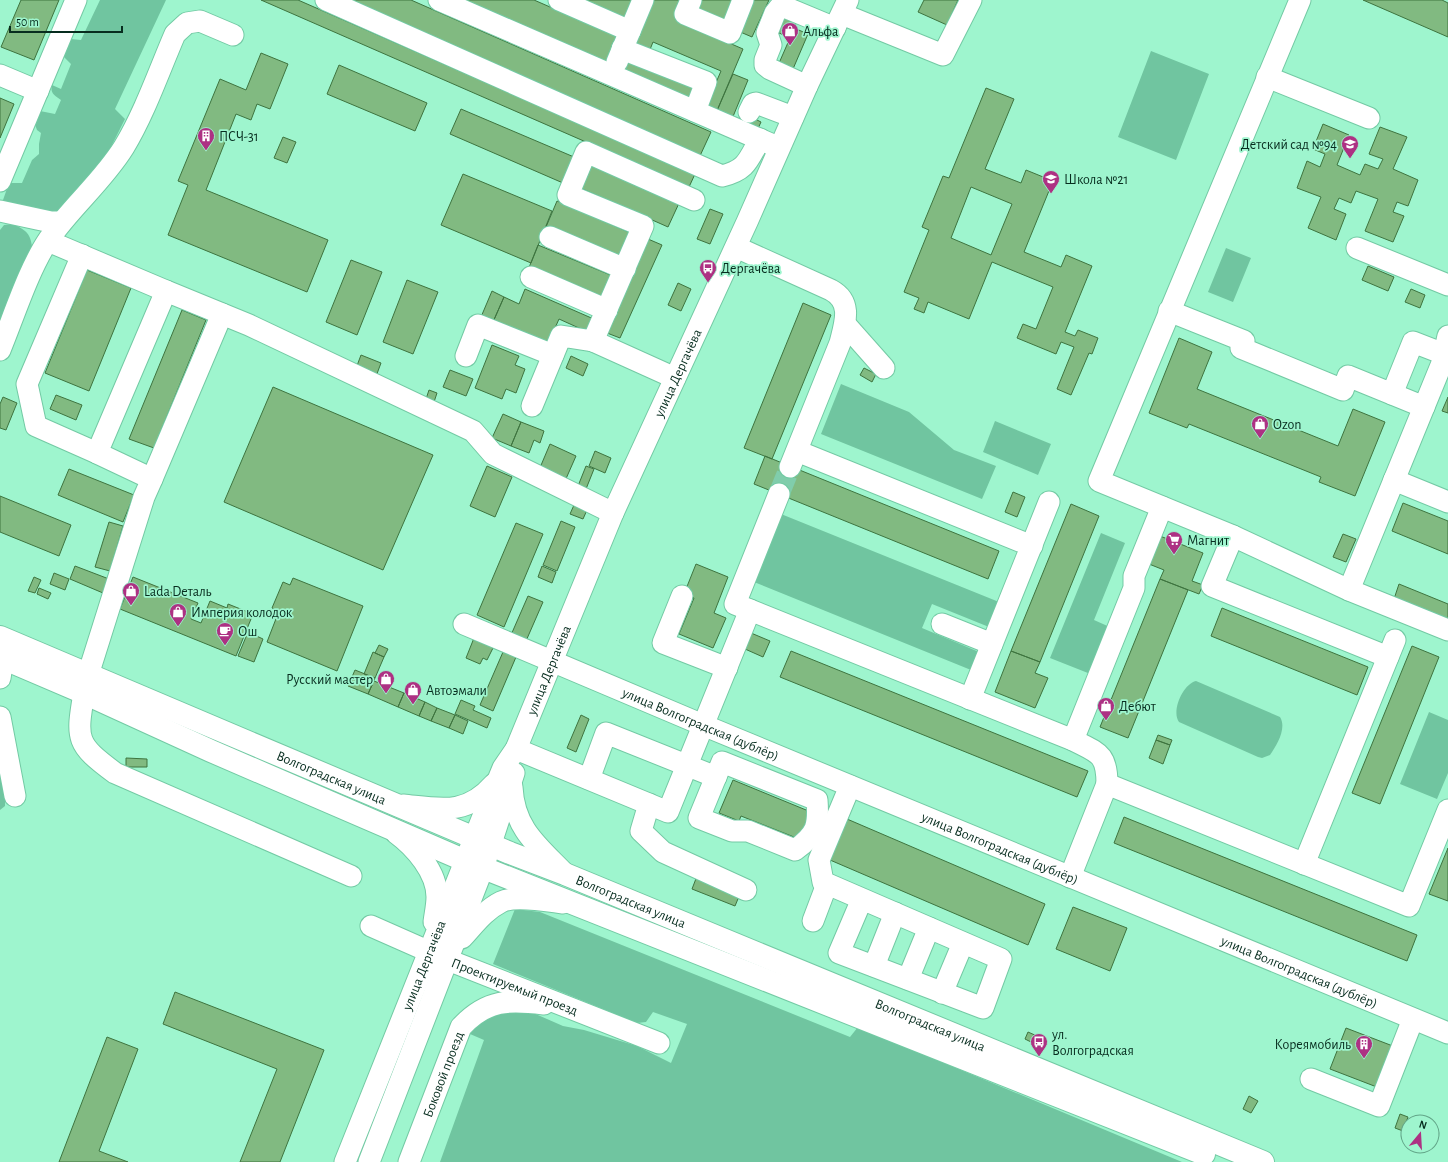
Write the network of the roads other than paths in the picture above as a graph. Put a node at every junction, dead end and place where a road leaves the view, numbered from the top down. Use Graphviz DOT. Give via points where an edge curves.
graph roads {
  1 [pos="76,0"];
  2 [pos="326,0"];
  3 [pos="439,0"];
  4 [pos="559,0"];
  5 [pos="643,0"];
  6 [pos="690,0"];
  7 [pos="743,0"];
  8 [pos="971,0"];
  9 [pos="1300,0"];
  10 [pos="842,14"];
  11 [pos="233,35"];
  12 [pos="626,40"];
  13 [pos="0,75"];
  14 [pos="612,75"];
  15 [pos="1267,76"];
  16 [pos="807,86"];
  17 [pos="38,91"];
  18 [pos="695,111"];
  19 [pos="749,112"];
  20 [pos="793,117"];
  21 [pos="1369,118"];
  22 [pos="760,139"];
  23 [pos="779,148"];
  24 [pos="0,180"];
  25 [pos="694,200"];
  26 [pos="1,213"];
  27 [pos="61,222"];
  28 [pos="550,237"];
  29 [pos="48,241"];
  30 [pos="736,247"];
  31 [pos="1357,248"];
  32 [pos="82,255"];
  33 [pos="625,269"];
  34 [pos="531,277"];
  35 [pos="1448,285"];
  36 [pos="166,291"];
  37 [pos="607,310"];
  38 [pos="1169,311"];
  39 [pos="222,314"];
  40 [pos="845,324"];
  41 [pos="593,341"];
  42 [pos="0,350"];
  43 [pos="553,355"];
  44 [pos="1445,355"];
  45 [pos="466,356"];
  46 [pos="884,368"];
  47 [pos="675,378"];
  48 [pos="1392,394"];
  49 [pos="532,406"];
  50 [pos="1424,407"];
  51 [pos="97,454"];
  52 [pos="152,479"];
  53 [pos="1394,480"];
  54 [pos="779,494"];
  55 [pos="1049,502"];
  56 [pos="1448,502"];
  57 [pos="1162,507"];
  58 [pos="613,513"];
  59 [pos="1232,536"];
  60 [pos="1032,546"];
  61 [pos="1349,590"];
  62 [pos="682,596"];
  63 [pos="750,610"];
  64 [pos="464,624"];
  65 [pos="942,624"];
  66 [pos="1448,630"];
  67 [pos="0,637"];
  68 [pos="992,644"];
  69 [pos="553,662"];
  70 [pos="1,664"];
  71 [pos="726,668"];
  72 [pos="86,684"];
  73 [pos="970,699"];
  74 [pos="0,717"];
  75 [pos="703,726"];
  76 [pos="1073,740"];
  77 [pos="516,749"];
  78 [pos="687,766"];
  79 [pos="716,777"];
  80 [pos="506,779"];
  81 [pos="589,779"];
  82 [pos="1107,784"];
  83 [pos="850,786"];
  84 [pos="14,796"];
  85 [pos="395,804"];
  86 [pos="649,804"];
  87 [pos="1448,810"];
  88 [pos="381,823"];
  89 [pos="483,841"];
  90 [pos="475,864"];
  91 [pos="1304,864"];
  92 [pos="565,874"];
  93 [pos="351,876"];
  94 [pos="1070,877"];
  95 [pos="827,884"];
  96 [pos="746,890"];
  97 [pos="862,899"];
  98 [pos="576,904"];
  99 [pos="895,913"];
  100 [pos="813,921"];
  101 [pos="371,926"];
  102 [pos="929,928"];
  103 [pos="963,943"];
  104 [pos="430,946"];
  105 [pos="450,954"];
  106 [pos="874,966"];
  107 [pos="908,979"];
  108 [pos="942,993"];
  109 [pos="569,1007"];
  110 [pos="1414,1019"];
  111 [pos="1448,1033"];
  112 [pos="659,1043"];
  113 [pos="1311,1079"];
  114 [pos="345,1162"];
  115 [pos="368,1162"];
  116 [pos="410,1162"];
  117 [pos="1224,1162"];
  118 [pos="1262,1162"];
  1 -- 17 [label="street"];
  2 -- 22 [label="street" via="722,176 737,172 746,164"];
  3 -- 14 [label="street"];
  4 -- 12 [label="street"];
  5 -- 12 [label="street"];
  6 -- 7 [label="street" via="685,14 730,34"];
  8 -- 10 [label="street" via="943,56"];
  9 -- 15 [label="street"];
  10 -- 16 [label="street, улица Дергачёва"];
  10 -- 16 [label="street" via="804,24 783,7 775,13 767,33 771,45 765,63 767,68"];
  11 -- 27 [label="street" via="200,21 187,23 176,34 124,147 106,172"];
  12 -- 14 [label="street"];
  12 -- 18 [label="street" via="706,82"];
  13 -- 17 [label="street"];
  14 -- 18 [label="street"];
  15 -- 21 [label="street"];
  15 -- 38 [label="street"];
  16 -- 20 [label="street, улица Дергачёва"];
  17 -- 24 [label="street"];
  18 -- 22 [label="street"];
  19 -- 20 [label="street" via="751,106 756,103"];
  20 -- 23 [label="street, улица Дергачёва"];
  22 -- 23 [label="street"];
  23 -- 30 [label="street, улица Дергачёва"];
  25 -- 33 [label="street" via="586,152 568,196 643,226"];
  26 -- 27 [label="street"];
  27 -- 29 [label="street"];
  28 -- 33 [label="street"];
  29 -- 32 [label="street"];
  29 -- 42 [label="street"];
  30 -- 40 [label="street" via="839,294 844,301"];
  30 -- 47 [label="street, улица Дергачёва"];
  31 -- 35 [label="street"];
  32 -- 36 [label="street"];
  32 -- 51 [label="street" via="27,384 36,426"];
  33 -- 37 [label="street"];
  34 -- 37 [label="street"];
  36 -- 39 [label="street"];
  36 -- 51 [label="street"];
  37 -- 41 [label="street"];
  38 -- 48 [label="street" via="1244,341 1241,348 1342,390 1348,376"];
  38 -- 57 [label="street" via="1099,481"];
  39 -- 52 [label="street"];
  39 -- 58 [label="street" via="473,431 493,454"];
  40 -- 46 [label="street"];
  40 -- 60 [label="street" via="840,343 793,459"];
  41 -- 43 [label="street" via="561,336"];
  41 -- 47 [label="street"];
  43 -- 45 [label="street" via="478,325"];
  43 -- 49 [label="street"];
  44 -- 48 [label="street" via="1413,342"];
  44 -- 50 [label="street"];
  47 -- 58 [label="street, улица Дергачёва"];
  48 -- 50 [label="street"];
  50 -- 53 [label="street"];
  51 -- 52 [label="street"];
  52 -- 72 [label="street" via="144,497"];
  53 -- 56 [label="street"];
  53 -- 61 [label="street"];
  54 -- 63 [label="street" via="735,604"];
  55 -- 60 [label="street"];
  57 -- 59 [label="street"];
  57 -- 76 [label="street" via="1134,576 1134,588"];
  58 -- 69 [label="street, улица Дергачёва"];
  59 -- 61 [label="street"];
  59 -- 91 [label="street" via="1212,586 1392,648"];
  60 -- 68 [label="street"];
  61 -- 66 [label="street"];
  62 -- 71 [label="street" via="663,643"];
  63 -- 71 [label="street"];
  63 -- 73 [label="street"];
  64 -- 69 [label="street, улица Волгоградская (дублёр)"];
  65 -- 68 [label="street"];
  67 -- 72 [label="main road, Волгоградская улица"];
  68 -- 73 [label="street"];
  69 -- 75 [label="street, улица Волгоградская (дублёр)"];
  69 -- 77 [label="street, улица Дергачёва"];
  70 -- 72 [label="main road, Волгоградская улица"];
  71 -- 75 [label="street"];
  72 -- 85 [label="main road, Волгоградская улица"];
  72 -- 88 [label="main road, Волгоградская улица" via="211,752"];
  72 -- 93 [label="street" via="80,719 80,737 92,756 116,773"];
  73 -- 76 [label="street"];
  74 -- 84 [label="street"];
  75 -- 78 [label="street"];
  75 -- 83 [label="street, улица Волгоградская (дублёр)"];
  76 -- 82 [label="street" via="1098,753 1107,766"];
  77 -- 80 [label="street, улица Дергачёва"];
  77 -- 81 [label="street"];
  78 -- 79 [label="street"];
  78 -- 81 [label="street" via="606,733"];
  78 -- 86 [label="street" via="668,812"];
  79 -- 79 [label="street" via="722,762 817,800 818,820 810,839 795,850 748,831 732,831 699,818"];
  80 -- 85 [label="street" via="472,803 461,806 436,808"];
  80 -- 89 [label="street, улица Дергачёва"];
  80 -- 92 [label="street" via="522,826"];
  81 -- 86 [label="street"];
  82 -- 91 [label="street"];
  82 -- 94 [label="street"];
  83 -- 94 [label="street, улица Волгоградская (дублёр)"];
  83 -- 95 [label="street" via="819,860 823,882"];
  85 -- 89 [label="main road, Волгоградская улица"];
  86 -- 96 [label="street" via="641,831 663,852"];
  87 -- 91 [label="street" via="1409,906"];
  88 -- 90 [label="main road, Волгоградская улица"];
  88 -- 104 [label="street" via="416,850 433,881 437,896"];
  89 -- 90 [label="street, улица Дергачёва"];
  89 -- 92 [label="main road, Волгоградская улица"];
  90 -- 98 [label="main road, Волгоградская улица"];
  90 -- 104 [label="street, улица Дергачёва"];
  90 -- 105 [label="street, улица Дергачёва"];
  92 -- 118 [label="main road, Волгоградская улица"];
  94 -- 110 [label="street, улица Волгоградская (дублёр)"];
  95 -- 97 [label="street"];
  95 -- 100 [label="street"];
  97 -- 99 [label="street"];
  97 -- 106 [label="street" via="838,953"];
  98 -- 105 [label="street" via="522,899 502,901 481,917"];
  98 -- 117 [label="main road, Волгоградская улица"];
  99 -- 102 [label="street"];
  99 -- 106 [label="street"];
  101 -- 104 [label="street, Проектируемый проезд"];
  102 -- 103 [label="street"];
  102 -- 107 [label="street"];
  103 -- 108 [label="street"];
  103 -- 108 [label="street" via="1001,959 983,1008"];
  104 -- 105 [label="street, Проектируемый проезд"];
  104 -- 114 [label="street, улица Дергачёва"];
  105 -- 109 [label="street, Проектируемый проезд"];
  105 -- 115 [label="street, улица Дергачёва"];
  106 -- 107 [label="street"];
  107 -- 108 [label="street"];
  109 -- 112 [label="street, Проектируемый проезд"];
  109 -- 116 [label="street, Боковой проезд" via="507,1002 491,1004 470,1018 461,1027"];
  110 -- 111 [label="street, улица Волгоградская (дублёр)"];
  110 -- 113 [label="street" via="1379,1106"];
}
